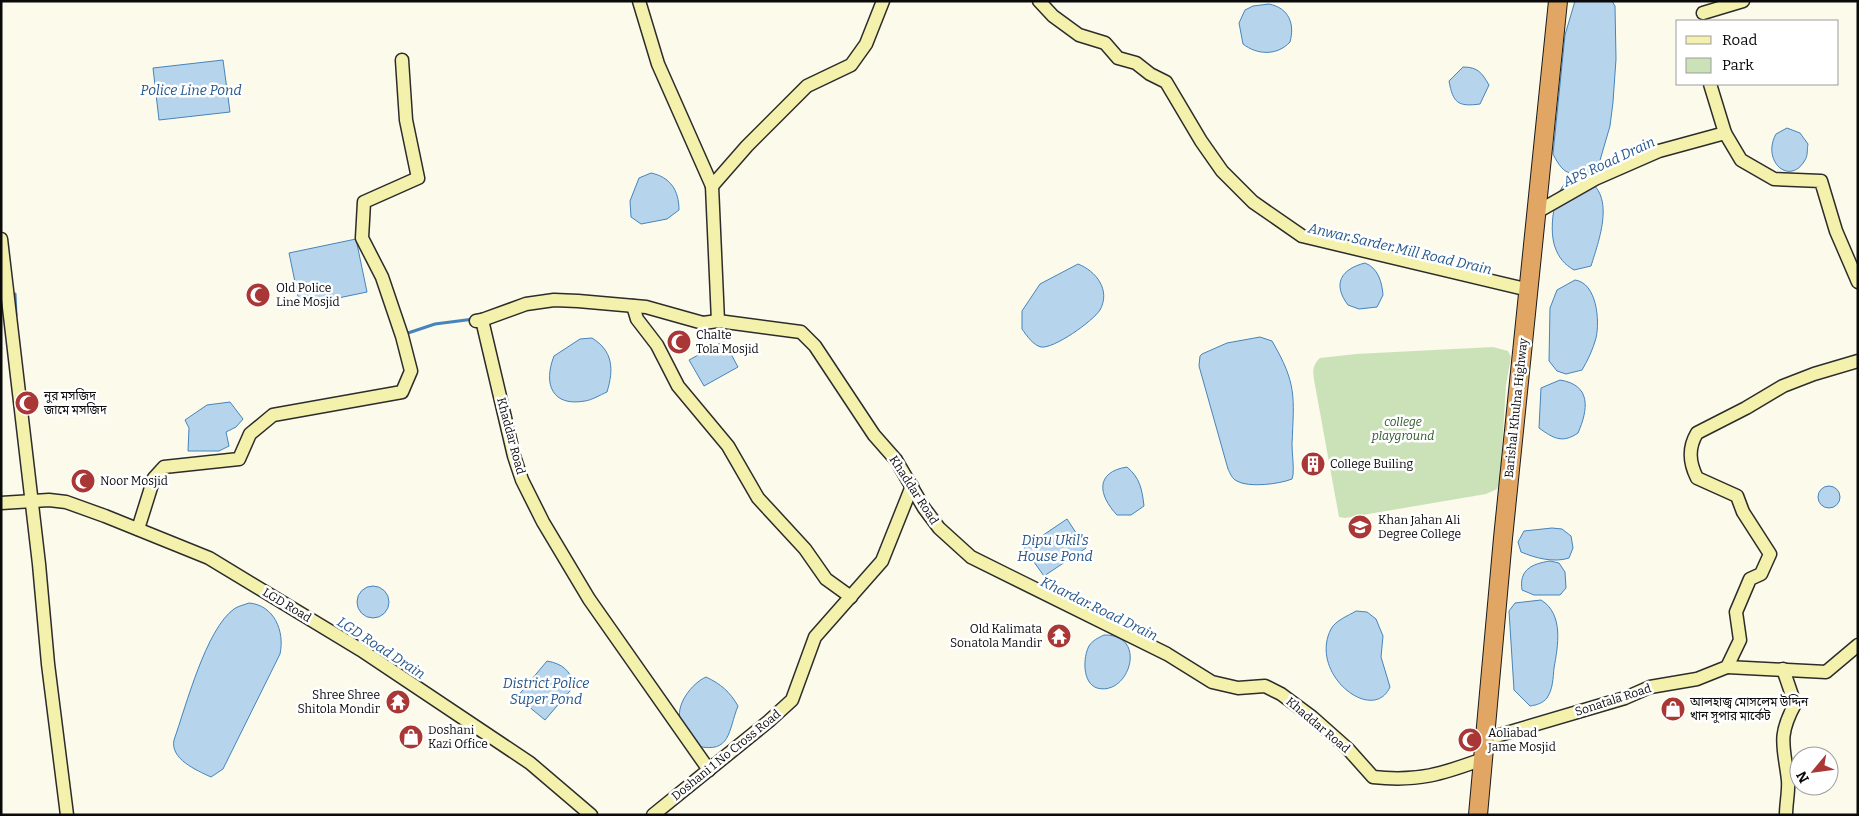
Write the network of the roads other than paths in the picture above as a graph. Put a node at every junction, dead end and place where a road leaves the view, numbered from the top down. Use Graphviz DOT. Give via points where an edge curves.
graph roads {
  1 [pos="639,1"];
  2 [pos="883,1"];
  3 [pos="1039,1"];
  4 [pos="1558,1"];
  5 [pos="1743,1"];
  6 [pos="1703,12"];
  7 [pos="402,60"];
  8 [pos="1710,85"];
  9 [pos="1725,134"];
  10 [pos="712,186"];
  11 [pos="1537,212"];
  12 [pos="1,240"];
  13 [pos="1858,282"];
  14 [pos="1529,290"];
  15 [pos="633,306"];
  16 [pos="718,321"];
  17 [pos="1858,361"];
  18 [pos="912,486"];
  19 [pos="30,500"];
  20 [pos="1,502"];
  21 [pos="138,529"];
  22 [pos="851,597"];
  23 [pos="1858,645"];
  24 [pos="1727,668"];
  25 [pos="1783,669"];
  26 [pos="1486,739"];
  27 [pos="1483,759"];
  28 [pos="709,770"];
  29 [pos="67,815"];
  30 [pos="591,815"];
  31 [pos="653,815"];
  32 [pos="1478,815"];
  33 [pos="1786,815"];
  1 -- 10 [label="street" via="658,64"];
  2 -- 10 [label="street" via="866,44 851,65 807,86"];
  3 -- 14 [label="street" via="1079,35 1105,43 1118,58 1136,63 1166,82 1222,171 1253,202 1302,236"];
  4 -- 11 [label="highway, Barishal Khulna Highway"];
  5 -- 6 [label="street"];
  7 -- 21 [label="street" via="406,120 418,178 364,202 362,238 382,277 405,346 411,371 402,392 273,415 250,434 239,458 164,467 154,478"];
  8 -- 9 [label="street"];
  9 -- 11 [label="street" via="1658,151 1595,179"];
  9 -- 13 [label="street" via="1741,160 1774,179 1821,181 1836,230"];
  10 -- 16 [label="street"];
  11 -- 14 [label="highway, Barishal Khulna Highway"];
  12 -- 19 [label="street"];
  14 -- 26 [label="highway, Barishal Khulna Highway"];
  15 -- 16 [label="street, Khaddar Road" via="703,324"];
  15 -- 22 [label="street" via="637,320 657,345 678,386 728,446 758,498 805,549 826,579"];
  15 -- 28 [label="street, Khaddar Road" via="554,300 526,304 479,320 514,456 543,522 589,599"];
  16 -- 18 [label="street, Khaddar Road" via="801,332 815,346"];
  17 -- 24 [label="street" via="1783,386 1697,433 1694,438 1689,458 1697,478 1737,496 1743,512 1770,554 1761,574 1750,580 1736,612 1740,640"];
  18 -- 22 [label="street, Doshani 1 No Cross Road" via="882,561"];
  18 -- 27 [label="street, Khaddar Road" via="939,528 971,557 1166,654 1212,682 1238,688 1265,686 1281,694 1348,749 1373,777 1400,780 1438,776"];
  19 -- 20 [label="street, LGD Road"];
  19 -- 21 [label="street, LGD Road" via="66,502"];
  19 -- 29 [label="street"];
  21 -- 30 [label="street, LGD Road" via="210,558 361,650 530,763"];
  22 -- 28 [label="street, Doshani 1 No Cross Road" via="815,637 792,700"];
  23 -- 25 [label="street" via="1826,672"];
  24 -- 25 [label="street"];
  24 -- 26 [label="street, Sonatala Road" via="1697,679 1650,687 1625,698"];
  25 -- 33 [label="street" via="1795,704 1784,724 1783,751 1788,782"];
  26 -- 27 [label="highway, Barishal Khulna Highway"];
  27 -- 32 [label="highway, Barishal Khulna Highway"];
  28 -- 31 [label="street, Doshani 1 No Cross Road"];
}
